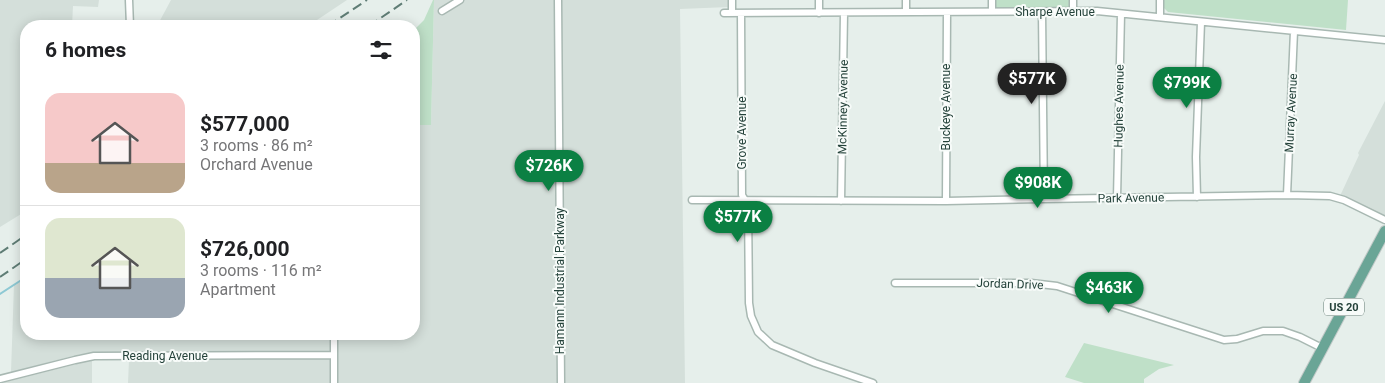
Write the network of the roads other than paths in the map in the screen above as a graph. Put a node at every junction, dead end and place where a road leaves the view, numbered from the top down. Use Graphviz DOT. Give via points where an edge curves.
graph roads {
  1 [pos="129,0"];
  2 [pos="460,0"];
  3 [pos="558,0"];
  4 [pos="732,0"];
  5 [pos="819,0"];
  6 [pos="906,0"];
  7 [pos="992,0"];
  8 [pos="1073,0"];
  9 [pos="1160,0"];
  10 [pos="442,11"];
  11 [pos="1073,11"];
  12 [pos="906,12"];
  13 [pos="947,12"];
  14 [pos="992,12"];
  15 [pos="1042,12"];
  16 [pos="724,13"];
  17 [pos="732,13"];
  18 [pos="741,13"];
  19 [pos="819,13"];
  20 [pos="844,13"];
  21 [pos="1121,14"];
  22 [pos="1160,17"];
  23 [pos="130,20"];
  24 [pos="1201,22"];
  25 [pos="1294,31"];
  26 [pos="1385,40"];
  27 [pos="1287,195"];
  28 [pos="1196,197"];
  29 [pos="1044,198"];
  30 [pos="1117,198"];
  31 [pos="692,200"];
  32 [pos="745,200"];
  33 [pos="842,201"];
  34 [pos="946,201"];
  35 [pos="1385,220"];
  36 [pos="1385,231"];
  37 [pos="894,282"];
  38 [pos="334,340"];
  39 [pos="1322,348"];
  40 [pos="334,354"];
  41 [pos="0,379"];
  42 [pos="1306,382"];
  43 [pos="334,383"];
  44 [pos="560,383"];
  45 [pos="873,383"];
  1 -- 23 [label="street"];
  2 -- 10 [label="street"];
  3 -- 44 [label="street, Hamann Industrial Parkway"];
  4 -- 17 [label="street"];
  5 -- 19 [label="street"];
  6 -- 12 [label="street"];
  7 -- 14 [label="street"];
  8 -- 11 [label="street"];
  9 -- 22 [label="street"];
  11 -- 15 [label="street, Sharpe Avenue"];
  11 -- 21 [label="street, Sharpe Avenue"];
  12 -- 13 [label="street, Sharpe Avenue"];
  12 -- 20 [label="street, Sharpe Avenue"];
  13 -- 14 [label="street, Sharpe Avenue"];
  13 -- 34 [label="street, Buckeye Avenue"];
  14 -- 15 [label="street, Sharpe Avenue"];
  15 -- 29 [label="street"];
  16 -- 17 [label="street, Sharpe Avenue"];
  17 -- 18 [label="street, Sharpe Avenue"];
  18 -- 19 [label="street, Sharpe Avenue"];
  18 -- 32 [label="street, Grove Avenue" via="742,195"];
  19 -- 20 [label="street, Sharpe Avenue"];
  20 -- 33 [label="street, McKinney Avenue"];
  21 -- 22 [label="street, Sharpe Avenue"];
  21 -- 30 [label="street, Hughes Avenue"];
  22 -- 24 [label="street, Sharpe Avenue"];
  24 -- 25 [label="street, Sharpe Avenue"];
  24 -- 28 [label="street"];
  25 -- 26 [label="street, Sharpe Avenue"];
  25 -- 27 [label="street, Murray Avenue"];
  27 -- 28 [label="street, Park Avenue"];
  27 -- 35 [label="street, Park Avenue" via="1330,196"];
  28 -- 30 [label="street, Park Avenue"];
  29 -- 30 [label="street, Park Avenue"];
  29 -- 34 [label="street, Park Avenue"];
  31 -- 32 [label="street, Park Avenue"];
  32 -- 33 [label="street, Park Avenue"];
  32 -- 45 [label="street, Grove Avenue" via="748,205 749,303 758,332 772,345"];
  33 -- 34 [label="street, Park Avenue"];
  36 -- 39 [label="main road, US 20"];
  37 -- 39 [label="street, Jordan Drive" via="1031,282 1057,286 1224,340 1263,331 1283,332"];
  38 -- 40 [label="street"];
  39 -- 42 [label="main road, US 20"];
  40 -- 41 [label="street, Reading Avenue" via="94,356"];
  40 -- 43 [label="street"];
}
